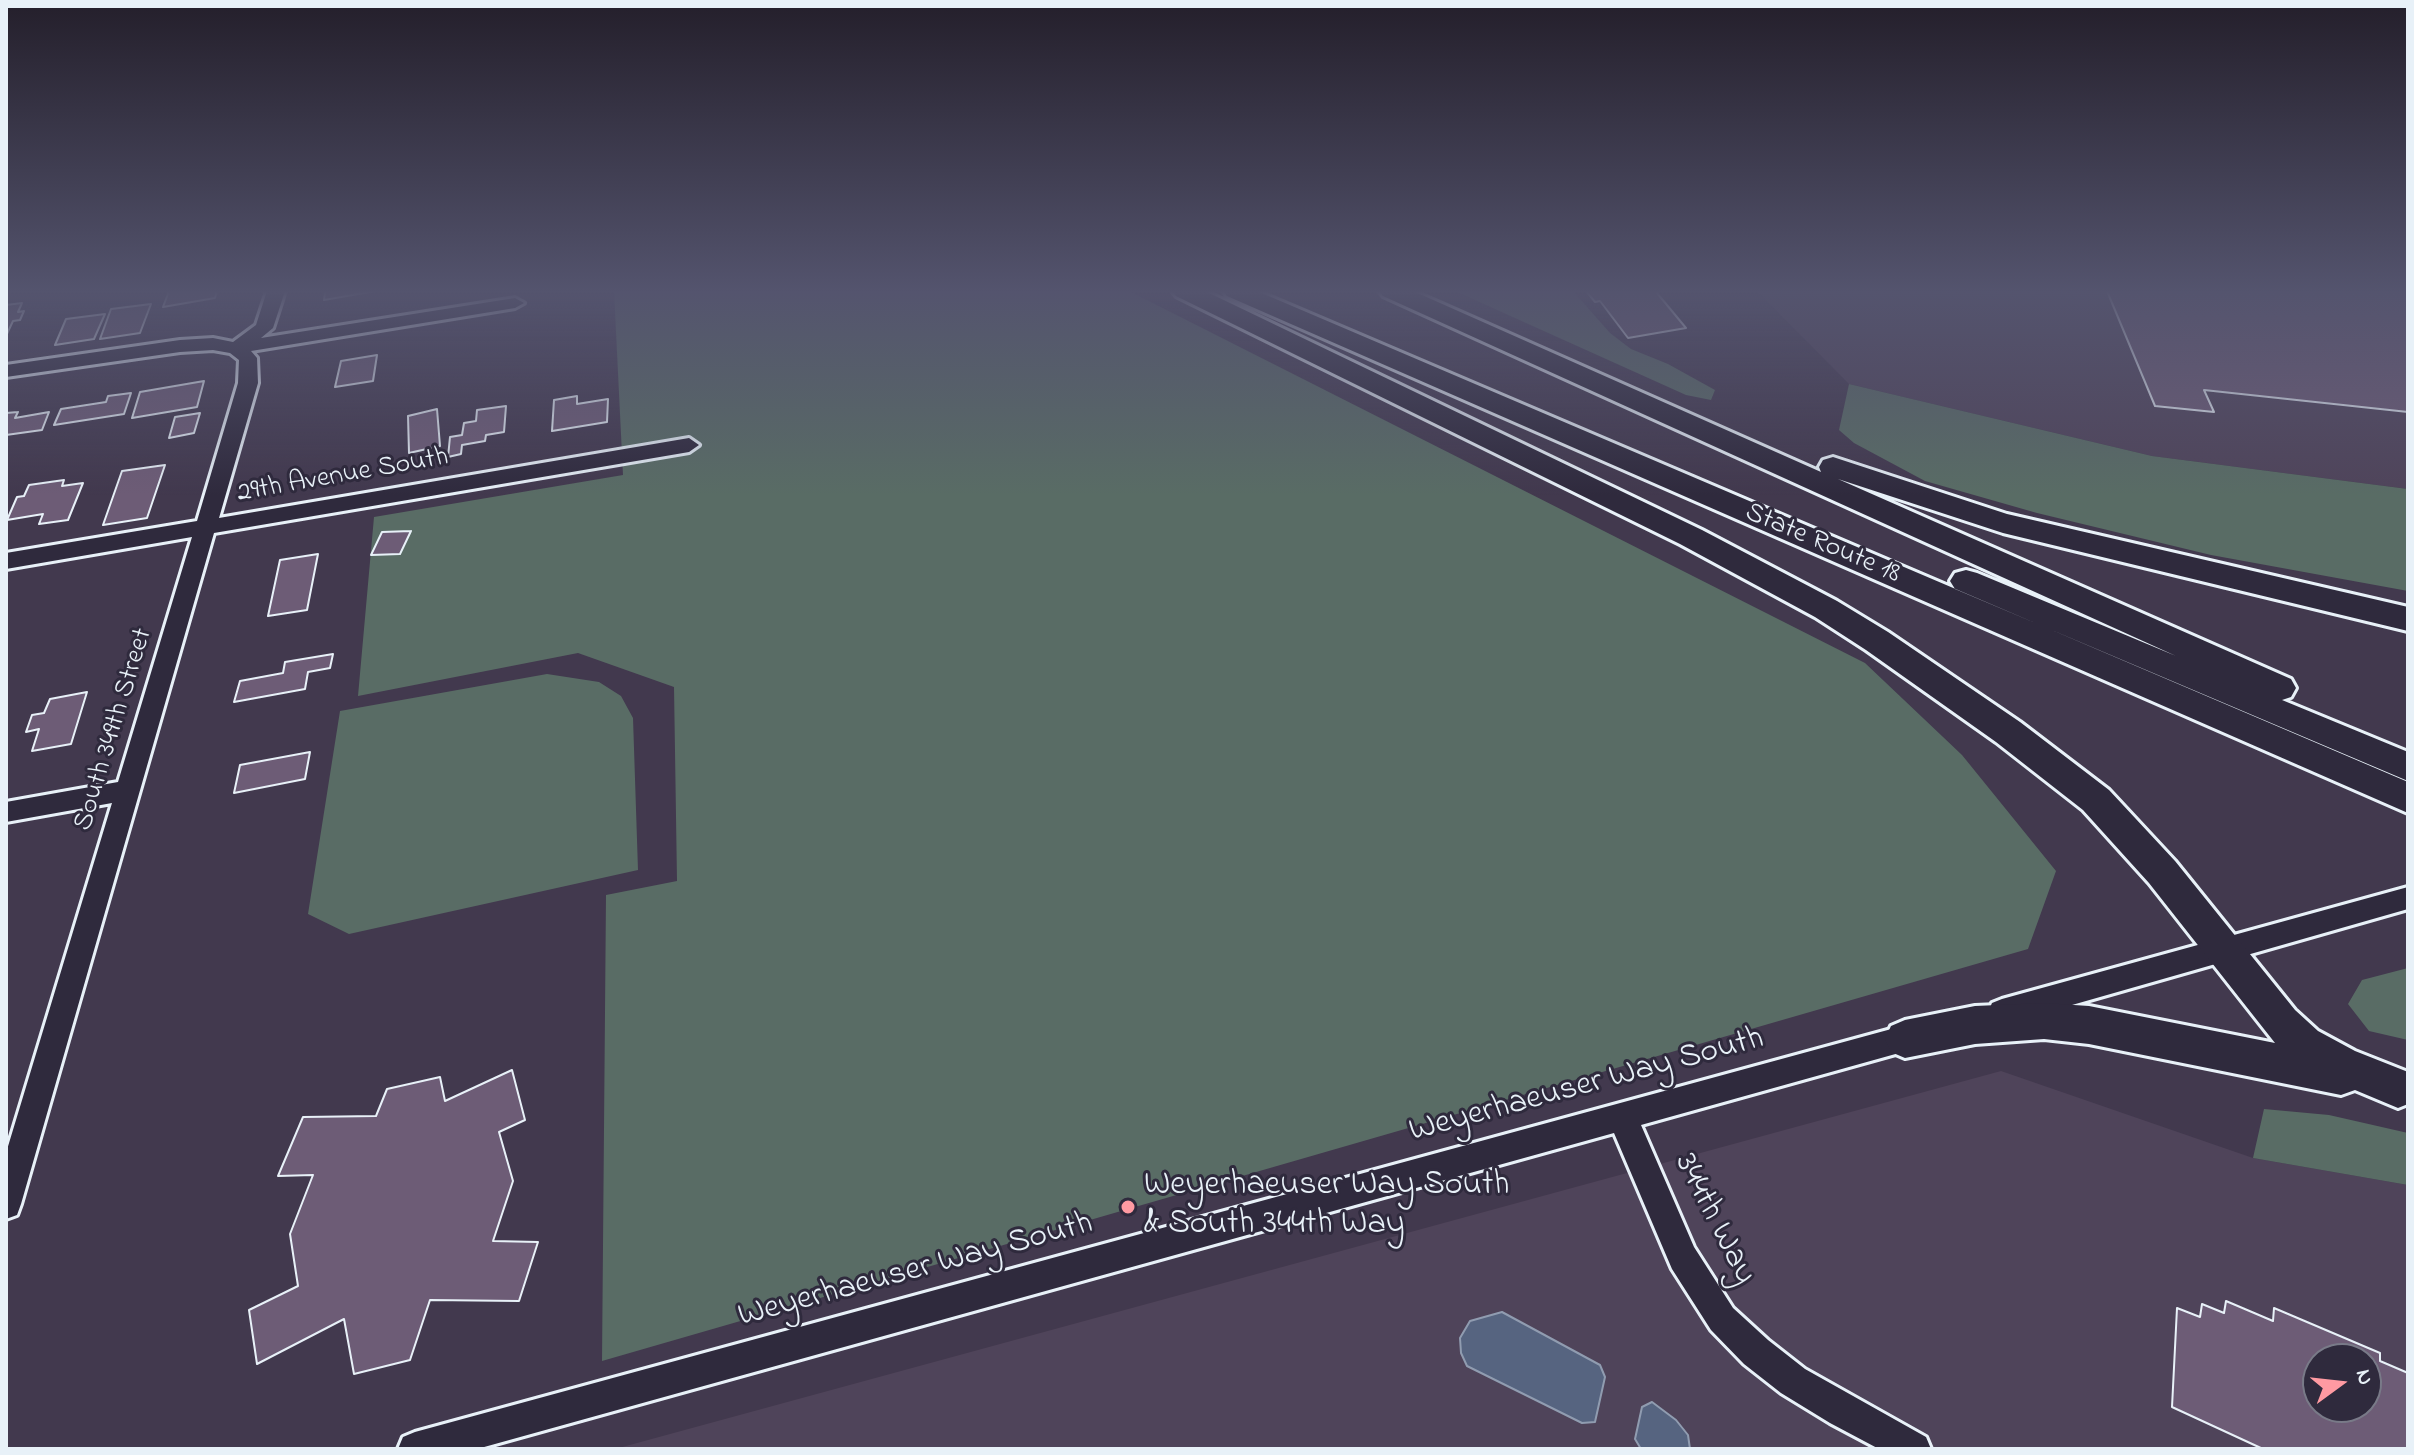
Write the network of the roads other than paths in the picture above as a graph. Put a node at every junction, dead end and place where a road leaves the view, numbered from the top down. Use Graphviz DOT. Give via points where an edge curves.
graph roads {
  1 [pos="90,359"];
  2 [pos="248,359"];
  3 [pos="1325,359"];
  4 [pos="1393,359"];
  5 [pos="1444,359"];
  6 [pos="1545,359"];
  7 [pos="6,371"];
  8 [pos="1654,407"];
  9 [pos="689,445"];
  10 [pos="205,529"];
  11 [pos="6,561"];
  12 [pos="2408,619"];
  13 [pos="2408,745"];
  14 [pos="2408,767"];
  15 [pos="129,790"];
  16 [pos="2408,798"];
  17 [pos="6,812"];
  18 [pos="2408,898"];
  19 [pos="2224,951"];
  20 [pos="1905,1039"];
  21 [pos="2403,1089"];
  22 [pos="1622,1117"];
  23 [pos="6,1204"];
  24 [pos="415,1449"];
  25 [pos="1914,1449"];
  1 -- 7 [label="street"];
  2 -- 10 [label="street, South 349th Street" via="248,383"];
  3 -- 19 [label="highway" via="1691,537 1877,641 2096,800"];
  4 -- 16 [label="highway, State Route 18"];
  5 -- 14 [label="highway, State Route 18"];
  6 -- 8 [label="highway"];
  8 -- 12 [label="highway" via="2003,523"];
  8 -- 13 [label="highway"];
  9 -- 10 [label="street, 29th Avenue South"];
  10 -- 11 [label="street, 29th Avenue South"];
  10 -- 15 [label="street, South 349th Street"];
  15 -- 17 [label="street"];
  15 -- 23 [label="street, South 349th Street"];
  18 -- 19 [label="street, Weyerhaeuser Way South"];
  19 -- 20 [label="street, Weyerhaeuser Way South"];
  19 -- 21 [label="highway" via="2304,1044"];
  20 -- 21 [label="highway" via="2010,1020 2089,1025"];
  20 -- 22 [label="street, Weyerhaeuser Way South"];
  22 -- 24 [label="street, Weyerhaeuser Way South"];
  22 -- 25 [label="street, 344th Way" via="1683,1258 1722,1319 1793,1381"];
}
